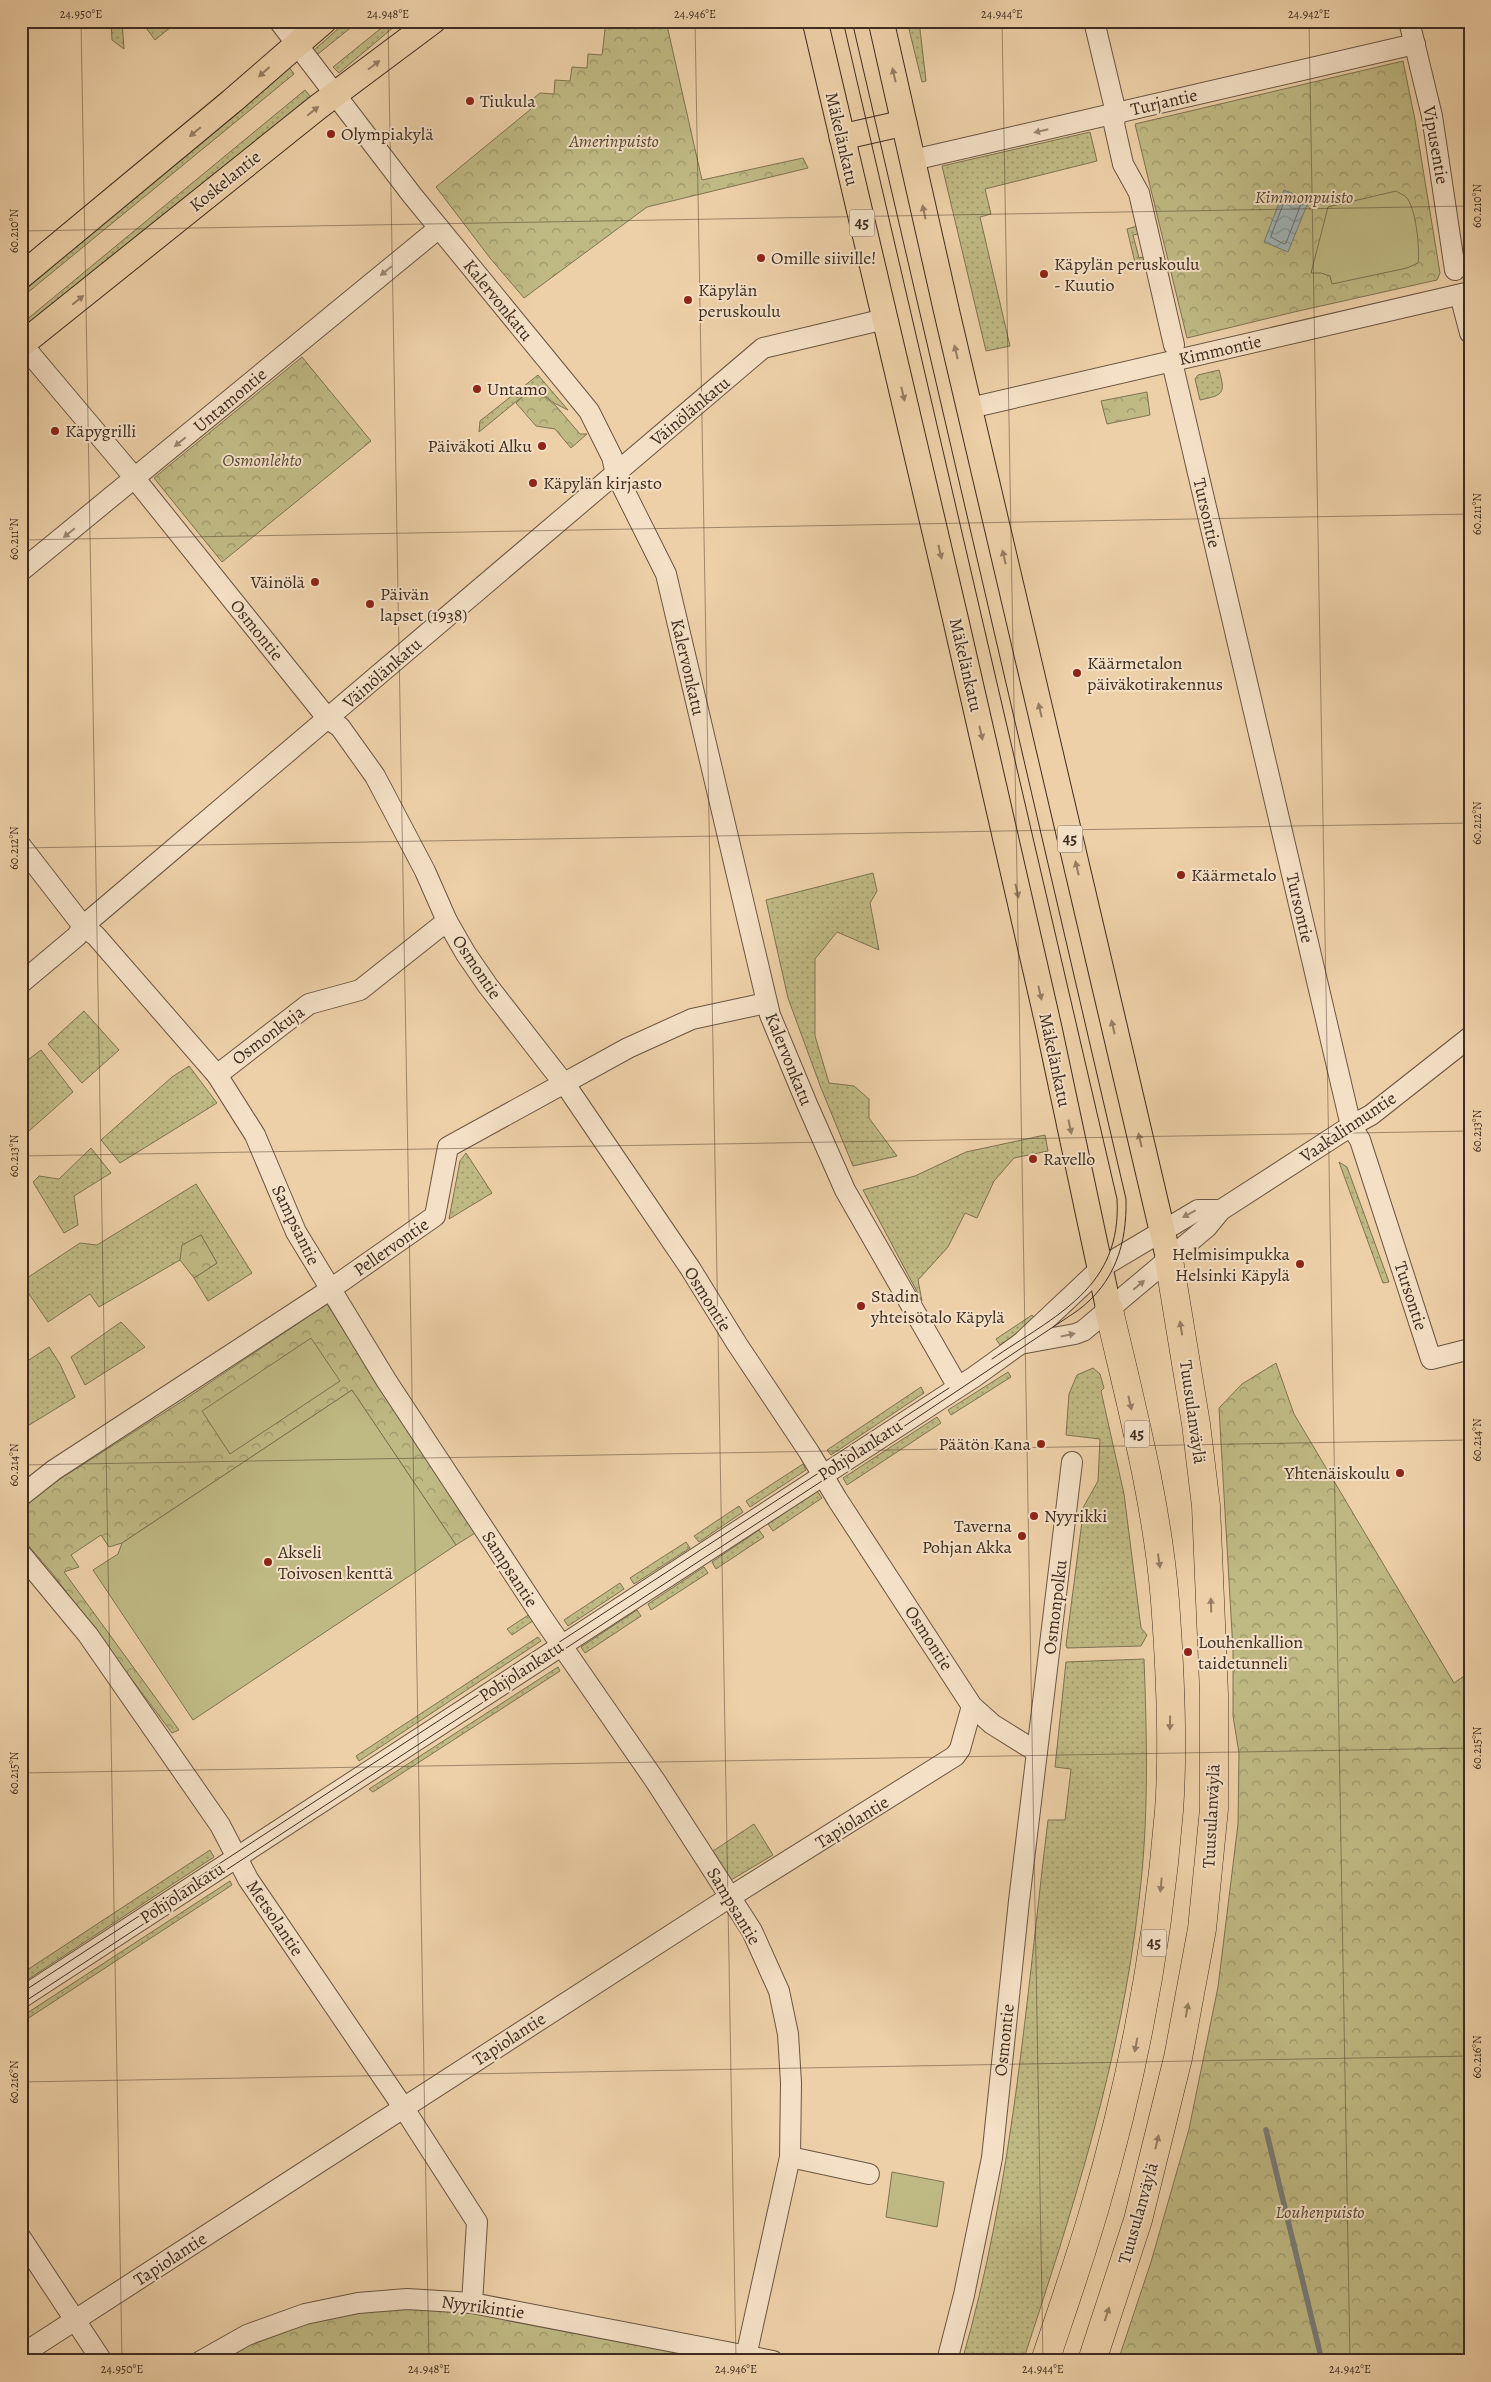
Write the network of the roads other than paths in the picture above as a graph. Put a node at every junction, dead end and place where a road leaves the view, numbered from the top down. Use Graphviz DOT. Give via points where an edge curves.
graph roads {
  1 [pos="278,21"];
  2 [pos="324,21"];
  3 [pos="433,21"];
  4 [pos="815,21"];
  5 [pos="881,21"];
  6 [pos="1094,21"];
  7 [pos="1409,21"];
  8 [pos="296,44"];
  9 [pos="1414,44"];
  10 [pos="335,94"];
  11 [pos="1116,113"];
  12 [pos="904,122"];
  13 [pos="842,137"];
  14 [pos="913,160"];
  15 [pos="439,228"];
  16 [pos="1455,270"];
  17 [pos="21,276"];
  18 [pos="1465,294"];
  19 [pos="885,319"];
  20 [pos="1470,333"];
  21 [pos="22,344"];
  22 [pos="1173,353"];
  23 [pos="970,408"];
  24 [pos="616,474"];
  25 [pos="139,484"];
  26 [pos="21,571"];
  27 [pos="328,719"];
  28 [pos="21,846"];
  29 [pos="447,921"];
  30 [pos="83,926"];
  31 [pos="21,984"];
  32 [pos="766,1003"];
  33 [pos="1470,1037"];
  34 [pos="217,1075"];
  35 [pos="563,1082"];
  36 [pos="1351,1126"];
  37 [pos="1221,1210"];
  38 [pos="1161,1231"];
  39 [pos="1169,1260"];
  40 [pos="1102,1267"];
  41 [pos="330,1289"];
  42 [pos="1109,1310"];
  43 [pos="1020,1344"];
  44 [pos="1470,1349"];
  45 [pos="958,1387"];
  46 [pos="1072,1462"];
  47 [pos="823,1475"];
  48 [pos="21,1496"];
  49 [pos="21,1554"];
  50 [pos="562,1644"];
  51 [pos="972,1706"];
  52 [pos="1037,1752"];
  53 [pos="236,1856"];
  54 [pos="731,1897"];
  55 [pos="21,1998"];
  56 [pos="403,2107"];
  57 [pos="790,2157"];
  58 [pos="869,2174"];
  59 [pos="21,2238"];
  60 [pos="472,2303"];
  61 [pos="76,2321"];
  62 [pos="21,2355"];
  63 [pos="746,2358"];
  64 [pos="102,2361"];
  65 [pos="201,2361"];
  66 [pos="772,2361"];
  67 [pos="946,2361"];
  68 [pos="1045,2361"];
  69 [pos="1092,2361"];
  1 -- 8 [label="street, Kalervonkatu"];
  2 -- 8 [label="main road"];
  10 -- 3 [label="main road, Koskelantie, one-way"];
  4 -- 13 [label="main road, Mäkelänkatu / 45"];
  12 -- 5 [label="main road, 45, one-way"];
  6 -- 11 [label="street, Tursontie"];
  7 -- 9 [label="street, Vipusentie"];
  8 -- 10 [label="street, Kalervonkatu"];
  8 -- 17 [label="main road, one-way"];
  9 -- 11 [label="street, Turjantie"];
  9 -- 16 [label="street, Vipusentie" via="1432,116"];
  10 -- 15 [label="street, Kalervonkatu"];
  21 -- 10 [label="main road, Koskelantie, one-way"];
  11 -- 14 [label="street, Turjantie, one-way"];
  11 -- 22 [label="street, Tursontie" via="1114,124 1123,164 1139,193"];
  12 -- 13 [label="main road"];
  12 -- 14 [label="main road, 45"];
  13 -- 19 [label="main road, Mäkelänkatu / 45"];
  23 -- 14 [label="main road, 45, one-way"];
  15 -- 24 [label="street, Kalervonkatu" via="589,411 612,457"];
  15 -- 25 [label="street, Untamontie, one-way"];
  18 -- 20 [label="street"];
  18 -- 22 [label="street, Kimmontie"];
  19 -- 24 [label="street, Väinölänkatu" via="763,348"];
  19 -- 40 [label="main road, Mäkelänkatu / 45, one-way"];
  21 -- 25 [label="street, Osmontie"];
  22 -- 23 [label="street, Kimmontie"];
  22 -- 36 [label="street, Tursontie"];
  38 -- 23 [label="main road, 45, one-way"];
  24 -- 27 [label="street, Väinölänkatu"];
  24 -- 32 [label="street, Kalervonkatu" via="666,574"];
  25 -- 26 [label="street, Untamontie, one-way"];
  25 -- 27 [label="street, Osmontie"];
  27 -- 29 [label="street, Osmontie" via="340,727 375,776 425,870"];
  27 -- 30 [label="street, Väinölänkatu"];
  28 -- 30 [label="street, Sampsantie"];
  29 -- 34 [label="street, Osmonkuja" via="360,990 309,1004"];
  29 -- 35 [label="street, Osmontie" via="488,986"];
  30 -- 31 [label="street, Väinölänkatu" via="78,936"];
  30 -- 34 [label="street, Sampsantie" via="96,936"];
  32 -- 35 [label="street, Pellervontie" via="692,1019"];
  32 -- 45 [label="street, Kalervonkatu" via="806,1104 846,1190"];
  33 -- 36 [label="street, Vaakalinnuntie" via="1376,1111"];
  34 -- 41 [label="street, Sampsantie" via="255,1135 296,1232"];
  35 -- 41 [label="street, Pellervontie" via="448,1146 435,1216"];
  35 -- 47 [label="street, Osmontie" via="690,1268"];
  36 -- 37 [label="street, Vaakalinnuntie"];
  36 -- 44 [label="street, Tursontie" via="1360,1140 1431,1359"];
  37 -- 38 [label="street, one-way" via="1198,1210"];
  37 -- 39 [label="street, Vaakalinnuntie" via="1207,1227"];
  38 -- 39 [label="main road, 45"];
  38 -- 40 [label="street, Pohjolankatu"];
  42 -- 39 [label="street, Pohjolankatu, one-way"];
  69 -- 39 [label="highway, Tuusulanväylä / 45, one-way" via="1138,2220 1178,2058 1202,1929 1214,1809 1214,1694 1206,1506 1195,1415"];
  40 -- 42 [label="main road, Mäkelänkatu / 45"];
  40 -- 43 [label="street, Pohjolankatu"];
  41 -- 48 [label="street, Pellervontie" via="54,1470"];
  41 -- 50 [label="street, Sampsantie" via="386,1380"];
  43 -- 42 [label="street, Pohjolankatu, one-way" via="1083,1331"];
  42 -- 68 [label="highway, 45, one-way" via="1144,1464 1165,1598 1170,1692 1169,1808 1157,1928 1135,2049 1095,2207"];
  43 -- 45 [label="street, Pohjolankatu"];
  45 -- 47 [label="street, Pohjolankatu"];
  46 -- 52 [label="street, Osmonpolku"];
  47 -- 50 [label="street, Pohjolankatu"];
  47 -- 51 [label="street, Osmontie"];
  49 -- 53 [label="street, Metsolantie" via="45,1580 104,1658 220,1825"];
  50 -- 53 [label="street, Pohjolankatu"];
  50 -- 54 [label="street, Sampsantie"];
  51 -- 52 [label="street, Osmontie" via="992,1724"];
  51 -- 54 [label="street, Tapiolantie" via="955,1756"];
  52 -- 67 [label="street, Osmontie" via="992,2158 964,2295"];
  53 -- 55 [label="street, Pohjolankatu"];
  53 -- 56 [label="street, Metsolantie" via="248,1879"];
  54 -- 56 [label="street, Tapiolantie"];
  54 -- 57 [label="street, Sampsantie" via="752,1930 779,1991 788,2034"];
  56 -- 60 [label="street, Metsolantie" via="476,2222"];
  56 -- 61 [label="street, Tapiolantie"];
  57 -- 58 [label="street"];
  57 -- 63 [label="street, Sampsantie"];
  59 -- 61 [label="street"];
  60 -- 63 [label="street, Nyyrikintie"];
  60 -- 65 [label="street, Nyyrikintie" via="408,2299 305,2314 247,2335"];
  61 -- 62 [label="street, Tapiolantie"];
  61 -- 64 [label="street"];
  63 -- 66 [label="street, Nyyrikintie"];
}
